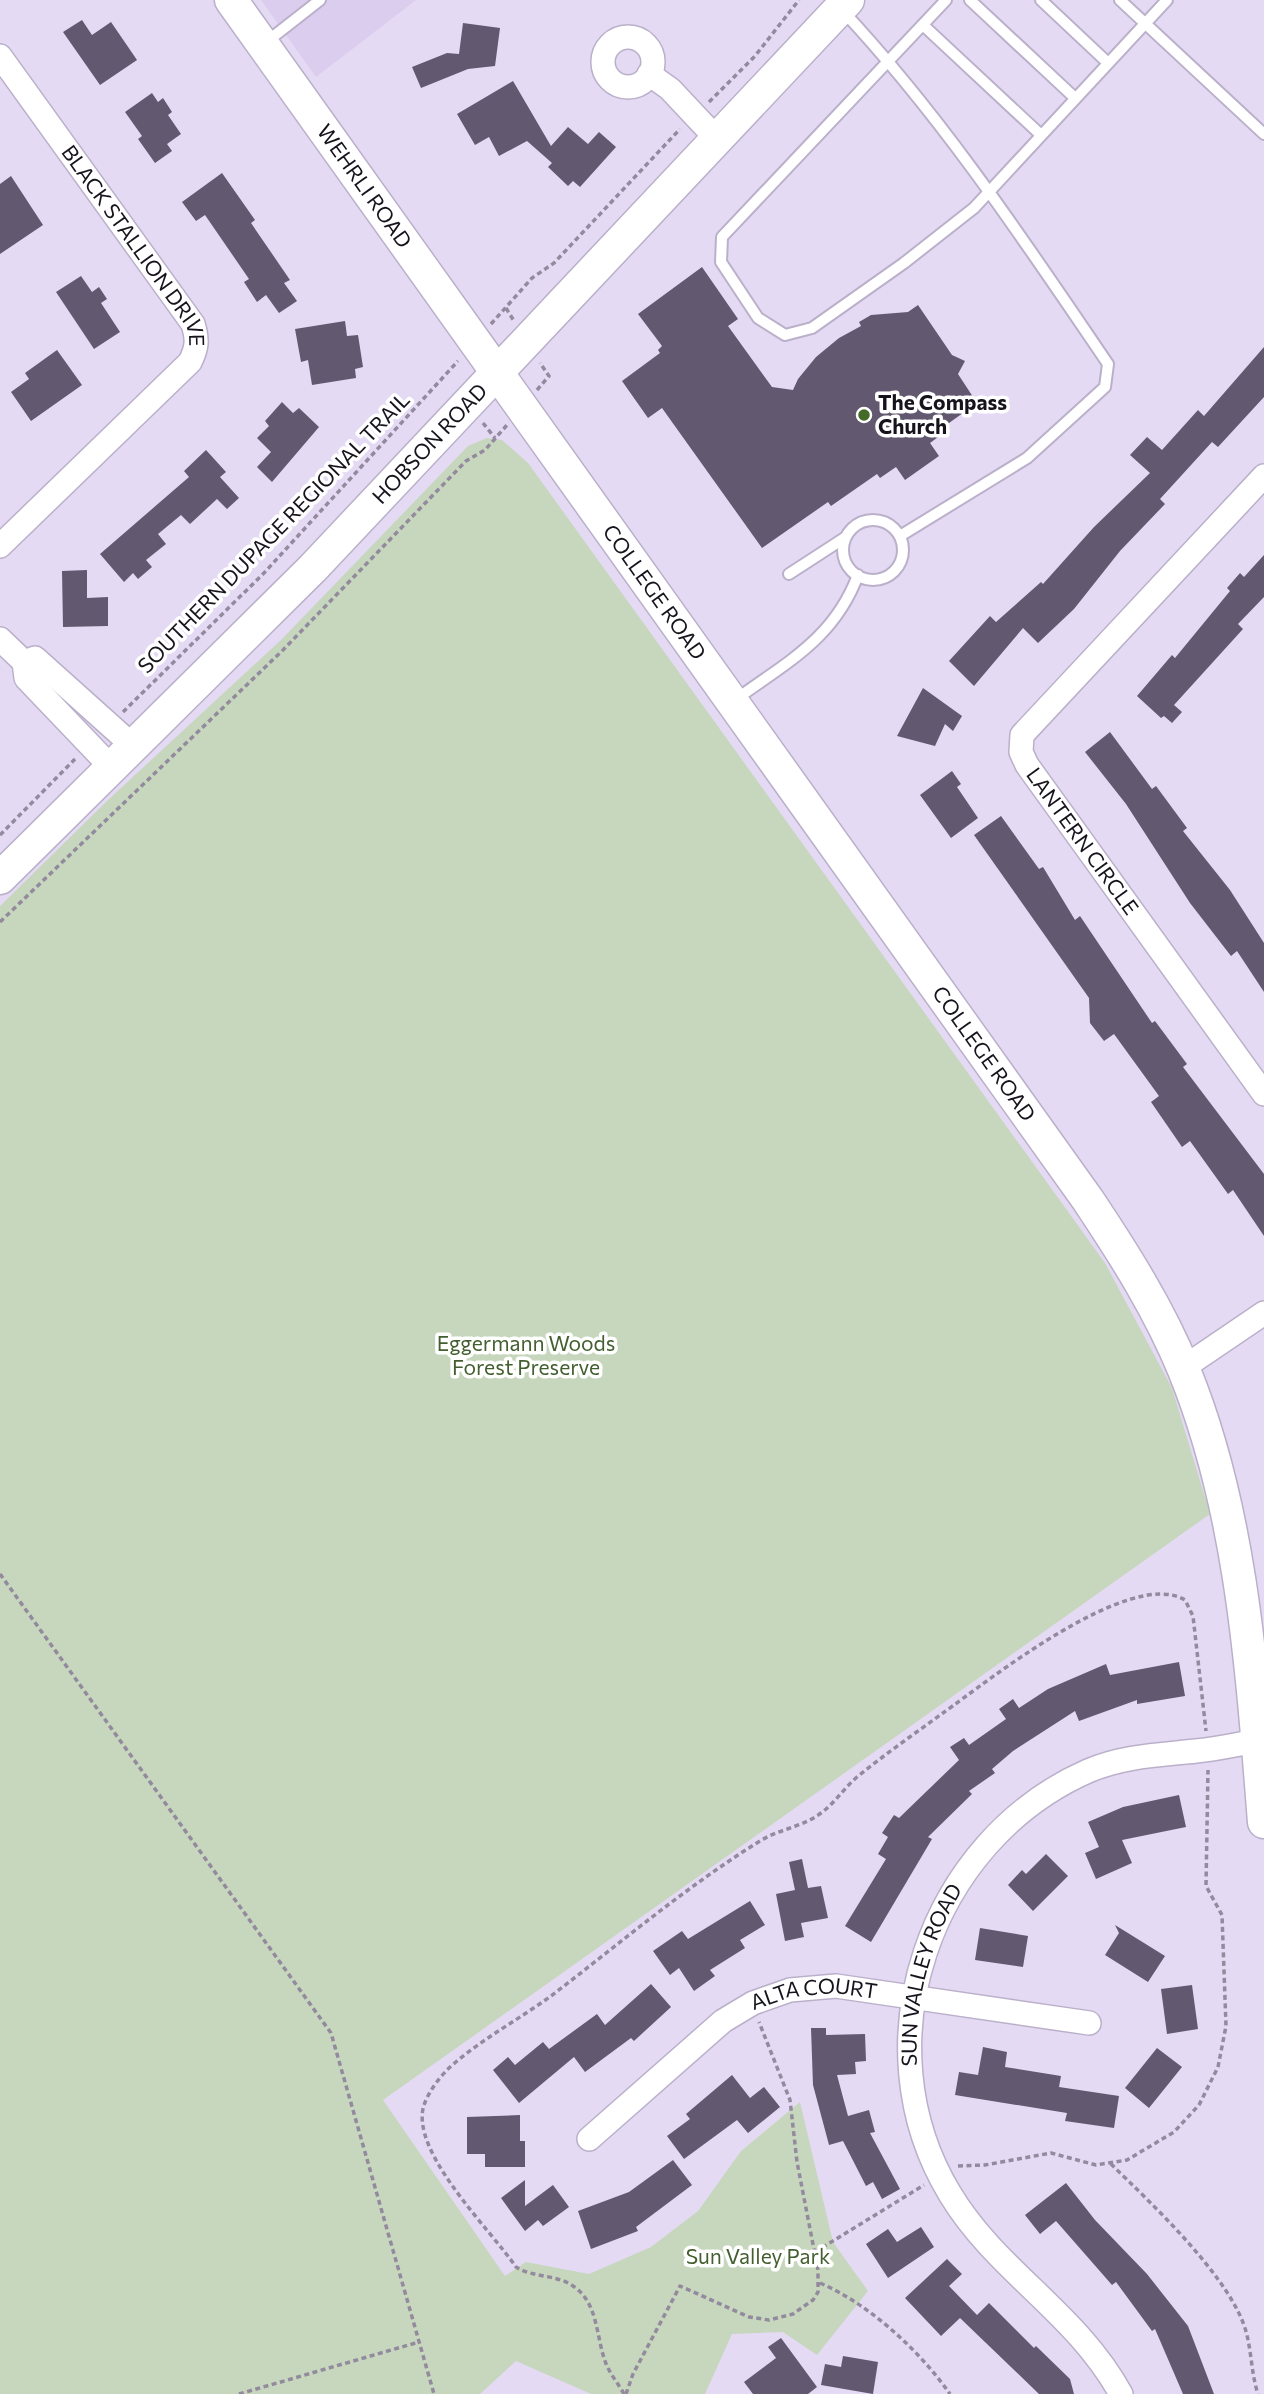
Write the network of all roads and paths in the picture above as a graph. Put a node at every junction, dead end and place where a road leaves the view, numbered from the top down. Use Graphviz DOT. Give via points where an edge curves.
graph roads {
  1 [pos="231,0"];
  2 [pos="320,0"];
  3 [pos="799,0"];
  4 [pos="946,0"];
  5 [pos="970,0"];
  6 [pos="1041,0"];
  7 [pos="1120,0"];
  8 [pos="1167,0"];
  9 [pos="841,3"];
  10 [pos="1145,23"];
  11 [pos="923,25"];
  12 [pos="263,45"];
  13 [pos="0,56"];
  14 [pos="888,62"];
  15 [pos="1108,63"];
  16 [pos="649,74"];
  17 [pos="712,98"];
  18 [pos="1075,98"];
  19 [pos="680,129"];
  20 [pos="1264,134"];
  21 [pos="1041,135"];
  22 [pos="717,139"];
  23 [pos="989,191"];
  24 [pos="506,308"];
  25 [pos="448,373"];
  26 [pos="497,375"];
  27 [pos="495,439"];
  28 [pos="1264,476"];
  29 [pos="900,536"];
  30 [pos="846,537"];
  31 [pos="0,546"];
  32 [pos="789,574"];
  33 [pos="858,575"];
  34 [pos="0,639"];
  35 [pos="732,702"];
  36 [pos="121,714"];
  37 [pos="80,754"];
  38 [pos="121,755"];
  39 [pos="0,835"];
  40 [pos="0,878"];
  41 [pos="0,922"];
  42 [pos="1264,1094"];
  43 [pos="1264,1313"];
  44 [pos="1183,1368"];
  45 [pos="0,1574"];
  46 [pos="1261,1740"];
  47 [pos="1209,1749"];
  48 [pos="1264,1822"];
  49 [pos="914,1997"];
  50 [pos="752,2003"];
  51 [pos="1089,2023"];
  52 [pos="589,2139"];
  53 [pos="1111,2164"];
  54 [pos="940,2175"];
  55 [pos="815,2252"];
  56 [pos="820,2283"];
  57 [pos="419,2342"];
  58 [pos="239,2394"];
  59 [pos="434,2394"];
  60 [pos="625,2394"];
  61 [pos="950,2394"];
  62 [pos="1121,2394"];
  63 [pos="1258,2394"];
  1 -- 12 [label="main road, WEHRLI ROAD"];
  2 -- 12 [label="lane"];
  3 -- 17 [label="path" via="755,56"];
  4 -- 11 [label="lane"];
  5 -- 18 [label="lane"];
  6 -- 15 [label="lane"];
  7 -- 10 [label="lane"];
  8 -- 10 [label="lane"];
  9 -- 14 [label="lane"];
  9 -- 22 [label="main road, HOBSON ROAD"];
  10 -- 15 [label="lane"];
  10 -- 20 [label="lane"];
  11 -- 14 [label="lane"];
  11 -- 21 [label="lane"];
  12 -- 26 [label="main road, WEHRLI ROAD"];
  13 -- 31 [label="street, BLACK STALLION DRIVE" via="193,324 197,336 190,362"];
  14 -- 23 [label="lane"];
  14 -- 23 [label="lane" via="722,237 721,262 758,318 785,335 812,328 904,263"];
  15 -- 18 [label="lane"];
  16 -- 22 [label="street" via="670,89"];
  18 -- 21 [label="lane"];
  19 -- 24 [label="path"];
  21 -- 23 [label="lane"];
  22 -- 26 [label="main road, HOBSON ROAD"];
  23 -- 29 [label="lane" via="1108,364 1105,387 1027,458"];
  25 -- 36 [label="path, SOUTHERN DUPAGE REGIONAL TRAIL" via="264,573"];
  26 -- 35 [label="main road, COLLEGE ROAD"];
  26 -- 38 [label="main road, HOBSON ROAD" via="313,568"];
  27 -- 41 [label="path" via="466,461 283,650"];
  28 -- 42 [label="street, LANTERN CIRCLE" via="1023,735 1020,746 1027,765"];
  29 -- 30 [label="lane" via="883,521 873,519 852,528"];
  29 -- 33 [label="lane" via="902,558 894,571 873,580"];
  30 -- 32 [label="lane"];
  30 -- 33 [label="lane" via="844,558"];
  33 -- 35 [label="lane" via="835,621 811,646"];
  34 -- 38 [label="street" via="24,662 35,658"];
  35 -- 44 [label="main road, COLLEGE ROAD" via="1088,1200 1143,1286"];
  37 -- 39 [label="path"];
  38 -- 40 [label="main road, HOBSON ROAD"];
  43 -- 44 [label="street"];
  44 -- 46 [label="main road, COLLEGE ROAD" via="1230,1528"];
  45 -- 57 [label="path" via="331,2033"];
  46 -- 47 [label="street, SUN VALLEY ROAD"];
  46 -- 48 [label="main road, COLLEGE ROAD"];
  47 -- 49 [label="street, SUN VALLEY ROAD" via="1106,1764 1063,1783 1014,1817 979,1851 955,1885 928,1938"];
  47 -- 53 [label="path" via="1206,1886 1218,1903 1224,1934 1224,2048 1209,2087 1188,2119 1142,2152"];
  47 -- 60 [label="path" via="1193,1616 1185,1600 1168,1593 1154,1594 1100,1611 1055,1635 985,1683 857,1777 822,1813 746,1850 481,2043 438,2080 421,2120 433,2157 516,2267 565,2281 584,2296 609,2372"];
  49 -- 50 [label="street, ALTA COURT" via="836,1986 790,1990"];
  49 -- 51 [label="street, ALTA COURT"];
  49 -- 54 [label="street, SUN VALLEY ROAD" via="911,2083 919,2124"];
  50 -- 52 [label="street, ALTA COURT" via="723,2021"];
  50 -- 55 [label="path" via="790,2099"];
  53 -- 54 [label="path" via="1086,2164 1051,2153 962,2165"];
  53 -- 63 [label="path" via="1182,2238 1234,2305 1248,2335"];
  54 -- 55 [label="path"];
  54 -- 62 [label="street, SUN VALLEY ROAD" via="969,2222 1086,2340"];
  55 -- 56 [label="path"];
  56 -- 60 [label="path" via="813,2300 769,2320 749,2317 680,2286"];
  56 -- 61 [label="path" via="865,2310 917,2355"];
  57 -- 58 [label="path"];
  57 -- 59 [label="path"];
}
